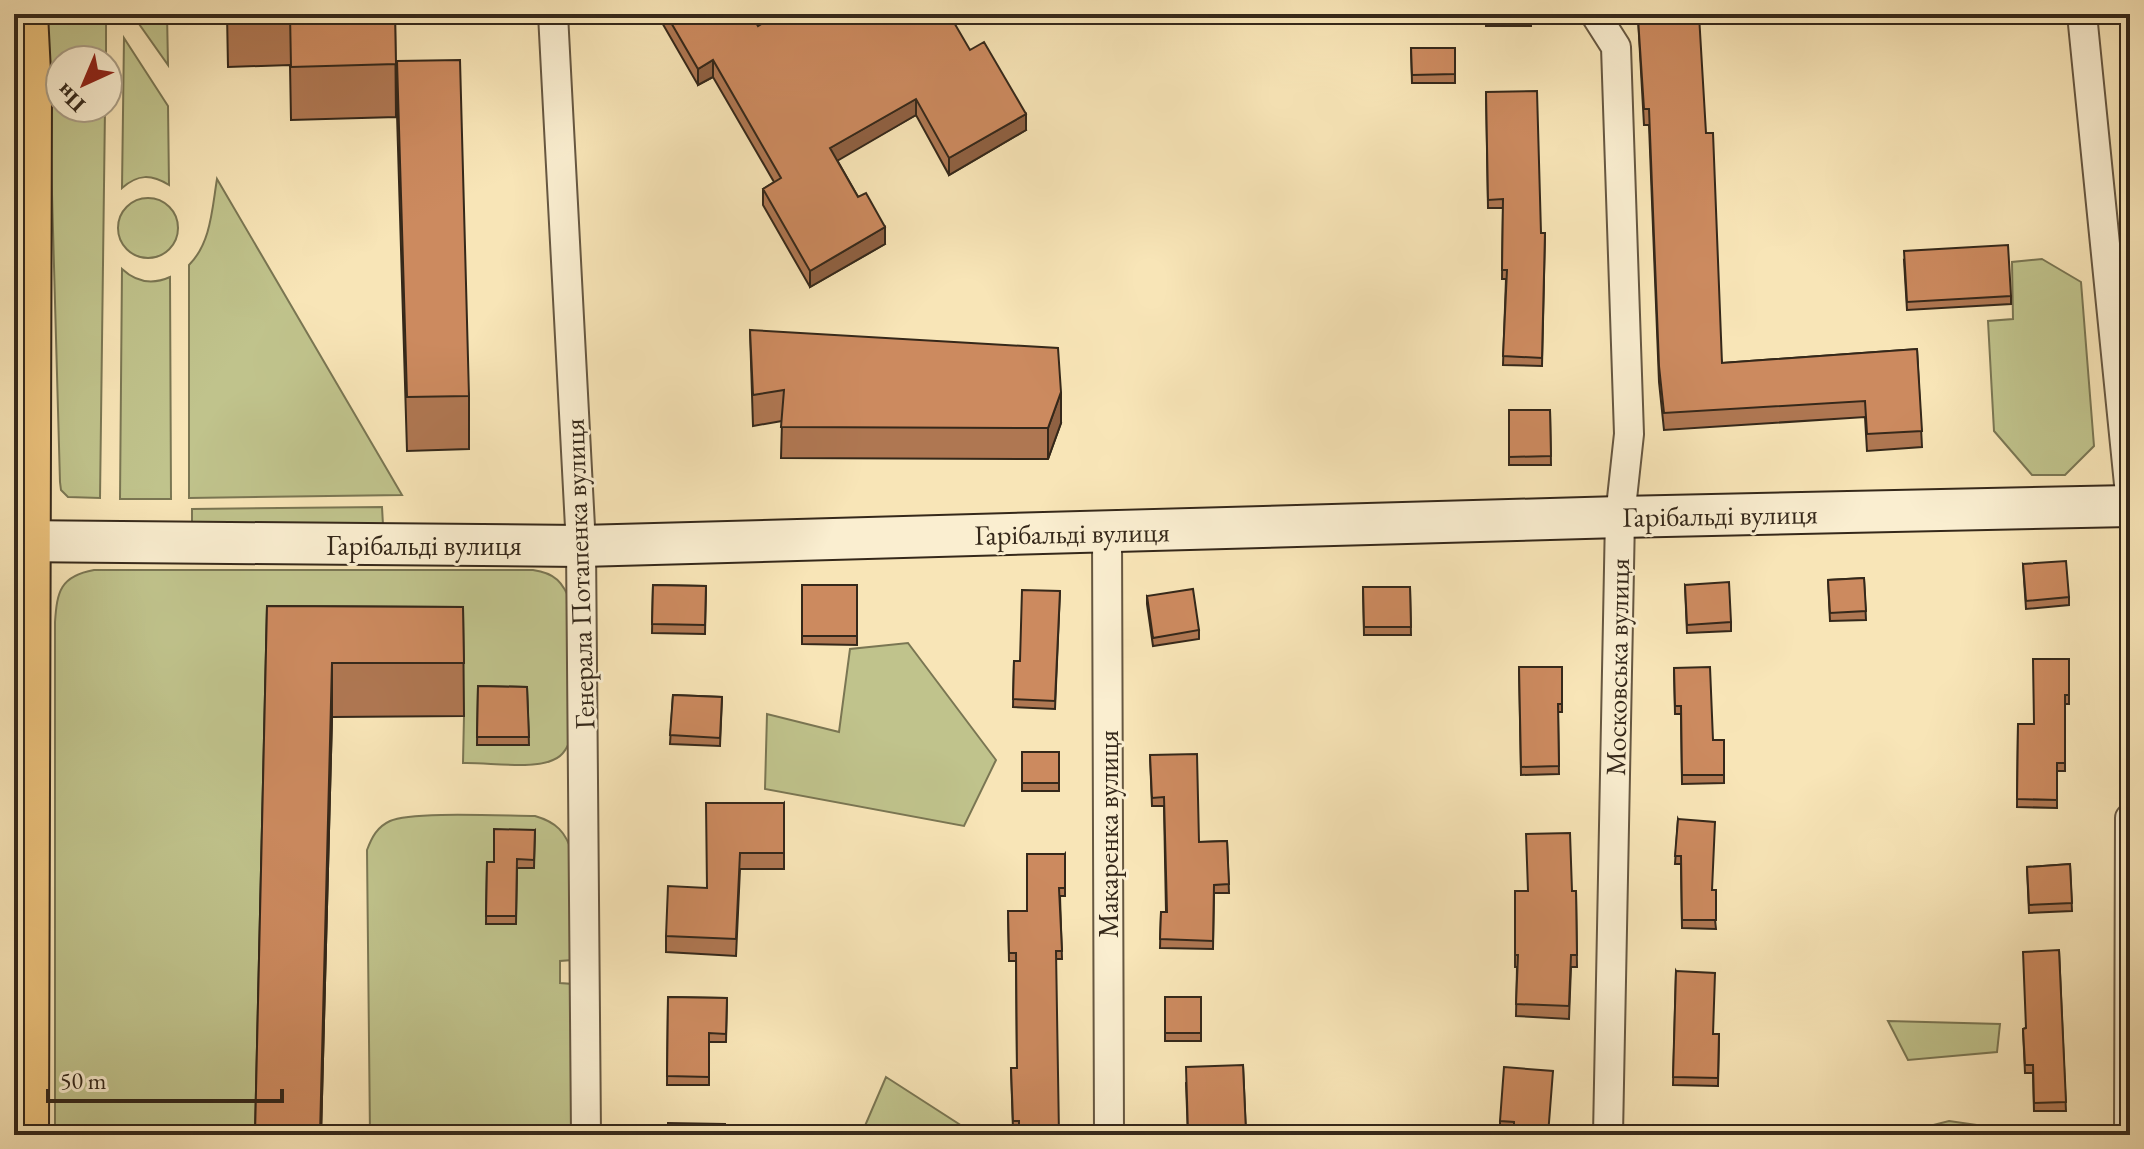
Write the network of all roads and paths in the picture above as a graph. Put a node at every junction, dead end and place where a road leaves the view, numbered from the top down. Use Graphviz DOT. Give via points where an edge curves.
graph roads {
  1 [pos="25,14"];
  2 [pos="553,14"];
  3 [pos="1595,14"];
  4 [pos="2082,14"];
  5 [pos="2130,494"];
  6 [pos="2130,506"];
  7 [pos="1620,517"];
  8 [pos="1107,533"];
  9 [pos="21,542"];
  10 [pos="581,546"];
  11 [pos="2130,818"];
  12 [pos="26,1135"];
  13 [pos="586,1135"];
  14 [pos="1109,1135"];
  15 [pos="1608,1135"];
  16 [pos="2129,1135"];
  1 -- 9 [label="main road" via="29,92"];
  2 -- 10 [label="street, Генерала Потапенка вулиця"];
  3 -- 7 [label="street, Московська вулиця" via="1616,47 1629,434"];
  4 -- 5 [label="street"];
  6 -- 7 [label="street, Гарібальді вулиця"];
  7 -- 8 [label="street, Гарібальді вулиця"];
  7 -- 15 [label="street, Московська вулиця"];
  8 -- 10 [label="street, Гарібальді вулиця"];
  8 -- 14 [label="street, Макаренка вулиця"];
  9 -- 10 [label="street, Гарібальді вулиця"];
  9 -- 12 [label="main road"];
  10 -- 13 [label="street, Генерала Потапенка вулиця"];
  11 -- 16 [label="street"];
}
